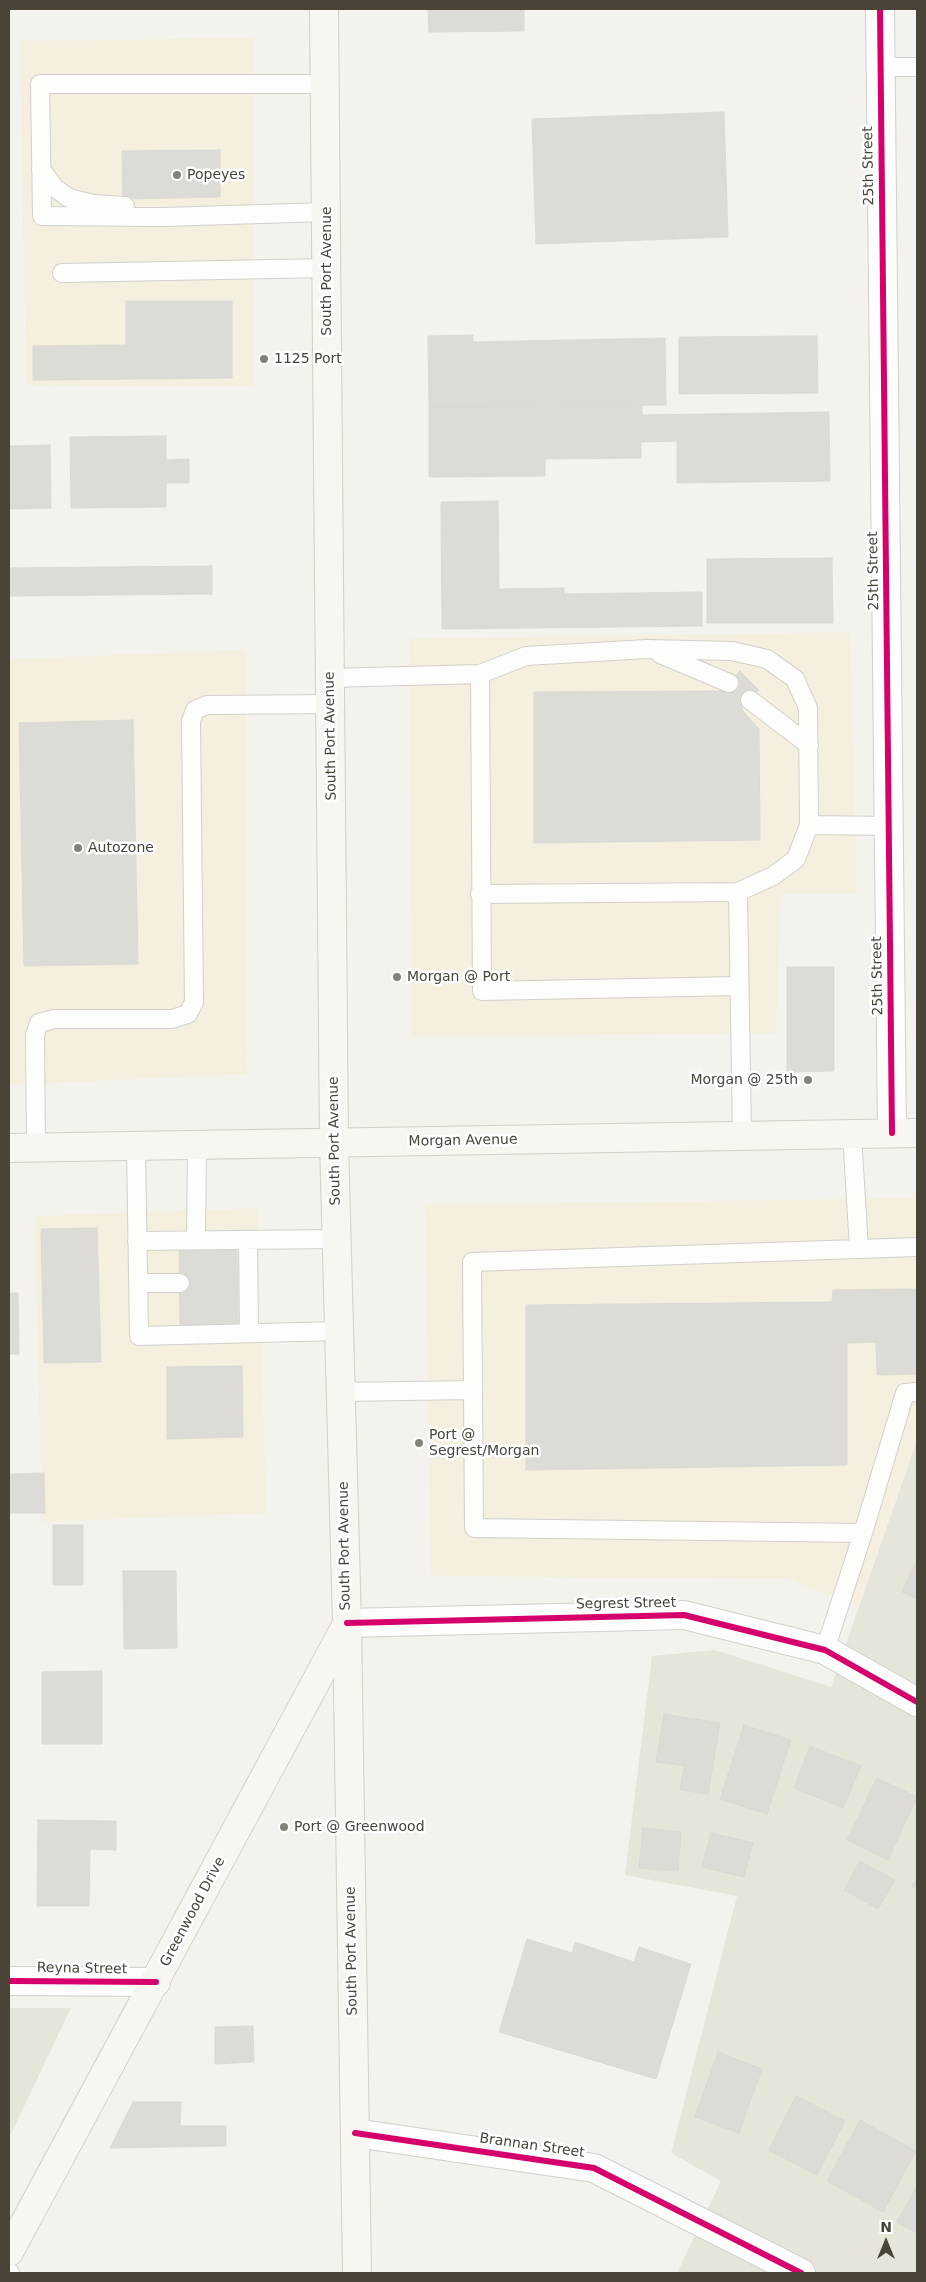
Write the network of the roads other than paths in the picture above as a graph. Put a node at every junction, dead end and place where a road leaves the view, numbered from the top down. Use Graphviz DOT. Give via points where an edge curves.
graph roads {
  1 [pos="324,9"];
  2 [pos="880,9"];
  3 [pos="917,66"];
  4 [pos="881,67"];
  5 [pos="325,84"];
  6 [pos="41,169"];
  7 [pos="326,212"];
  8 [pos="222,216"];
  9 [pos="326,268"];
  10 [pos="62,273"];
  11 [pos="647,649"];
  12 [pos="480,674"];
  13 [pos="729,683"];
  14 [pos="330,691"];
  15 [pos="750,700"];
  16 [pos="810,745"];
  17 [pos="810,825"];
  18 [pos="889,826"];
  19 [pos="738,892"];
  20 [pos="480,894"];
  21 [pos="740,986"];
  22 [pos="905,1133"];
  23 [pos="852,1134"];
  24 [pos="742,1136"];
  25 [pos="334,1143"];
  26 [pos="197,1145"];
  27 [pos="136,1147"];
  28 [pos="9,1148"];
  29 [pos="36,1148"];
  30 [pos="337,1239"];
  31 [pos="196,1240"];
  32 [pos="248,1240"];
  33 [pos="137,1241"];
  34 [pos="917,1247"];
  35 [pos="858,1249"];
  36 [pos="138,1283"];
  37 [pos="180,1283"];
  38 [pos="340,1331"];
  39 [pos="249,1332"];
  40 [pos="472,1390"];
  41 [pos="341,1392"];
  42 [pos="917,1392"];
  43 [pos="864,1533"];
  44 [pos="347,1623"];
  45 [pos="825,1650"];
  46 [pos="917,1702"];
  47 [pos="9,1981"];
  48 [pos="156,1982"];
  49 [pos="355,2133"];
  50 [pos="9,2252"];
  51 [pos="357,2273"];
  52 [pos="801,2273"];
  1 -- 5 [label="main road, South Port Avenue"];
  2 -- 4 [label="street, 25th Street"];
  3 -- 4 [label="lane"];
  4 -- 18 [label="street, 25th Street"];
  5 -- 6 [label="lane" via="40,84"];
  5 -- 7 [label="main road, South Port Avenue"];
  6 -- 8 [label="lane" via="54,188 69,198 117,206 171,206"];
  6 -- 8 [label="lane" via="42,216"];
  7 -- 8 [label="lane"];
  7 -- 9 [label="main road, South Port Avenue"];
  9 -- 10 [label="lane"];
  9 -- 14 [label="main road, South Port Avenue"];
  11 -- 12 [label="lane" via="526,656"];
  11 -- 13 [label="lane"];
  11 -- 16 [label="lane" via="732,651 767,659 795,679 808,708"];
  12 -- 14 [label="lane"];
  12 -- 20 [label="lane"];
  14 -- 25 [label="main road, South Port Avenue"];
  14 -- 29 [label="lane" via="207,705 195,710 191,721 194,1002 188,1014 172,1019 54,1019 39,1022 35,1035"];
  15 -- 16 [label="lane"];
  16 -- 17 [label="lane"];
  17 -- 18 [label="lane"];
  17 -- 19 [label="lane" via="796,859 773,876"];
  18 -- 22 [label="street, 25th Street"];
  19 -- 20 [label="lane"];
  19 -- 21 [label="lane"];
  20 -- 21 [label="lane" via="482,991"];
  21 -- 24 [label="lane"];
  22 -- 23 [label="main road, Morgan Avenue"];
  23 -- 24 [label="main road, Morgan Avenue"];
  23 -- 35 [label="lane"];
  24 -- 25 [label="main road, Morgan Avenue"];
  25 -- 26 [label="main road, Morgan Avenue"];
  25 -- 30 [label="main road, South Port Avenue"];
  26 -- 27 [label="main road, Morgan Avenue"];
  26 -- 31 [label="lane"];
  27 -- 29 [label="main road, Morgan Avenue"];
  27 -- 33 [label="lane"];
  28 -- 29 [label="main road, Morgan Avenue"];
  30 -- 32 [label="lane"];
  30 -- 38 [label="main road, South Port Avenue"];
  31 -- 32 [label="lane"];
  31 -- 33 [label="lane"];
  32 -- 39 [label="lane" via="243,1282"];
  33 -- 36 [label="lane"];
  34 -- 35 [label="lane"];
  35 -- 40 [label="lane" via="472,1262"];
  36 -- 37 [label="lane"];
  36 -- 39 [label="lane" via="139,1336"];
  38 -- 39 [label="lane"];
  38 -- 41 [label="main road, South Port Avenue"];
  40 -- 41 [label="lane"];
  40 -- 43 [label="lane" via="474,1528"];
  41 -- 44 [label="main road, South Port Avenue"];
  42 -- 43 [label="lane" via="905,1394"];
  43 -- 45 [label="lane"];
  44 -- 45 [label="street, Segrest Street" via="684,1615"];
  44 -- 48 [label="main road, Greenwood Drive"];
  44 -- 49 [label="main road, South Port Avenue"];
  45 -- 46 [label="street, Segrest Street"];
  47 -- 48 [label="street, Reyna Street"];
  48 -- 50 [label="main road, Greenwood Drive"];
  49 -- 51 [label="main road, South Port Avenue"];
  49 -- 52 [label="street, Brannan Street" via="594,2168"];
}
